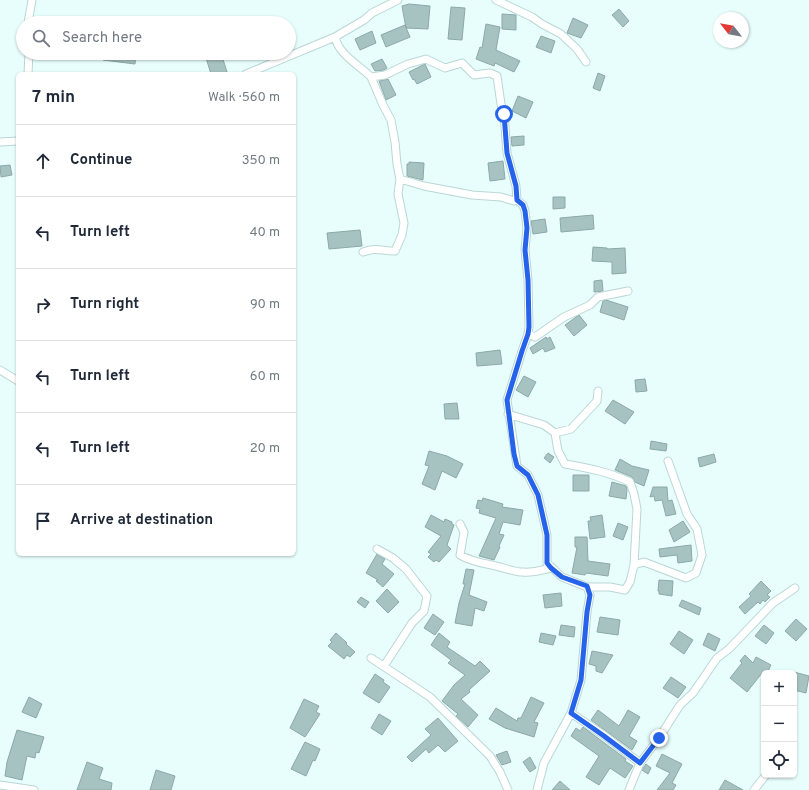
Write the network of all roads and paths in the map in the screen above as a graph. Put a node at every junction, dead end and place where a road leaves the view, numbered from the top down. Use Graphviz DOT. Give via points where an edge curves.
graph roads {
  1 [pos="32,0"];
  2 [pos="398,0"];
  3 [pos="496,0"];
  4 [pos="29,16"];
  5 [pos="335,37"];
  6 [pos="296,53"];
  7 [pos="29,60"];
  8 [pos="280,60"];
  9 [pos="586,62"];
  10 [pos="28,72"];
  11 [pos="251,72"];
  12 [pos="371,77"];
  13 [pos="16,141"];
  14 [pos="0,142"];
  15 [pos="400,179"];
  16 [pos="517,200"];
  17 [pos="363,252"];
  18 [pos="628,291"];
  19 [pos="528,334"];
  20 [pos="0,370"];
  21 [pos="16,380"];
  22 [pos="598,391"];
  23 [pos="508,414"];
  24 [pos="554,433"];
  25 [pos="668,461"];
  26 [pos="460,524"];
  27 [pos="377,549"];
  28 [pos="634,565"];
  29 [pos="551,568"];
  30 [pos="587,586"];
  31 [pos="795,588"];
  32 [pos="371,658"];
  33 [pos="384,666"];
  34 [pos="571,713"];
  35 [pos="640,763"];
  36 [pos="764,778"];
  37 [pos="0,785"];
  38 [pos="34,790"];
  39 [pos="508,790"];
  40 [pos="536,790"];
  41 [pos="629,790"];
  42 [pos="754,790"];
  1 -- 4 [label="street"];
  2 -- 5 [label="street"];
  3 -- 9 [label="street" via="561,34"];
  5 -- 6 [label="street"];
  5 -- 12 [label="street" via="339,50"];
  7 -- 10 [label="street"];
  8 -- 11 [label="street"];
  12 -- 15 [label="street" via="391,120"];
  12 -- 16 [label="street" via="385,75 426,59 445,68 462,63 474,75 490,73 497,76 504,114 507,153"];
  13 -- 14 [label="street"];
  15 -- 16 [label="street" via="472,195"];
  15 -- 17 [label="street" via="398,194 404,223 395,251 374,248"];
  16 -- 19 [label="street" via="523,205 527,228 525,250"];
  18 -- 19 [label="street" via="598,297 590,305 564,316 536,337"];
  19 -- 23 [label="street" via="507,400"];
  20 -- 21 [label="street"];
  22 -- 24 [label="street" via="597,401 571,429"];
  23 -- 24 [label="street" via="544,425"];
  23 -- 29 [label="street" via="517,466 528,475 538,495 547,535 547,563"];
  24 -- 28 [label="street" via="558,451 565,464 596,470 630,482 637,509"];
  25 -- 28 [label="street" via="696,529 702,555 696,573 686,578 644,562"];
  26 -- 29 [label="street" via="464,532 460,555 466,559 514,571"];
  27 -- 33 [label="street" via="402,566 427,596 424,611 412,623"];
  28 -- 30 [label="street" via="625,590 610,586"];
  29 -- 30 [label="street" via="562,577"];
  30 -- 34 [label="street" via="590,595 581,680"];
  31 -- 35 [label="street" via="774,603 717,658 693,693 680,705"];
  32 -- 33 [label="street"];
  33 -- 39 [label="street" via="430,697 474,740 490,756"];
  34 -- 35 [label="street"];
  34 -- 40 [label="street" via="546,758"];
  35 -- 41 [label="street"];
  36 -- 42 [label="street"];
  37 -- 38 [label="street"];
}
